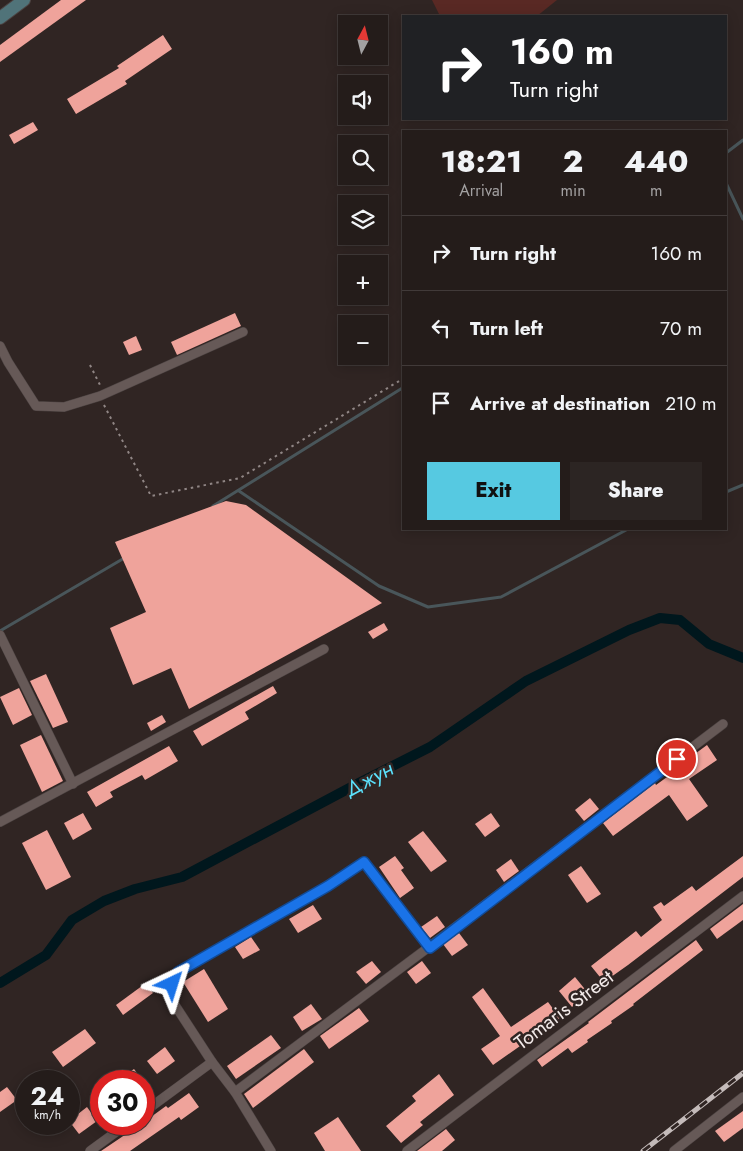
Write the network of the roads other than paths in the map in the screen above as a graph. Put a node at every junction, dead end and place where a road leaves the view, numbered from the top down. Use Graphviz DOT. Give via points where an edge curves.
graph roads {
  1 [pos="24,0"];
  2 [pos="0,18"];
  3 [pos="244,332"];
  4 [pos="0,346"];
  5 [pos="0,636"];
  6 [pos="324,650"];
  7 [pos="723,724"];
  8 [pos="72,784"];
  9 [pos="0,822"];
  10 [pos="743,896"];
  11 [pos="430,948"];
  12 [pos="212,1062"];
  13 [pos="235,1092"];
  14 [pos="743,1098"];
  15 [pos="155,1104"];
  16 [pos="112,1135"];
  17 [pos="90,1151"];
  18 [pos="271,1151"];
  19 [pos="407,1151"];
  20 [pos="674,1151"];
  1 -- 2 [label="main road"];
  3 -- 4 [label="street" via="102,395 64,407 36,406"];
  5 -- 8 [label="street"];
  6 -- 8 [label="street"];
  7 -- 11 [label="street"];
  8 -- 9 [label="street"];
  10 -- 19 [label="street, Tomaris Street"];
  11 -- 12 [label="street" via="364,862 178,972 172,984 171,999"];
  11 -- 13 [label="street"];
  12 -- 13 [label="street"];
  12 -- 15 [label="street"];
  13 -- 18 [label="street"];
  14 -- 20 [label="street"];
  16 -- 17 [label="street"];
}
